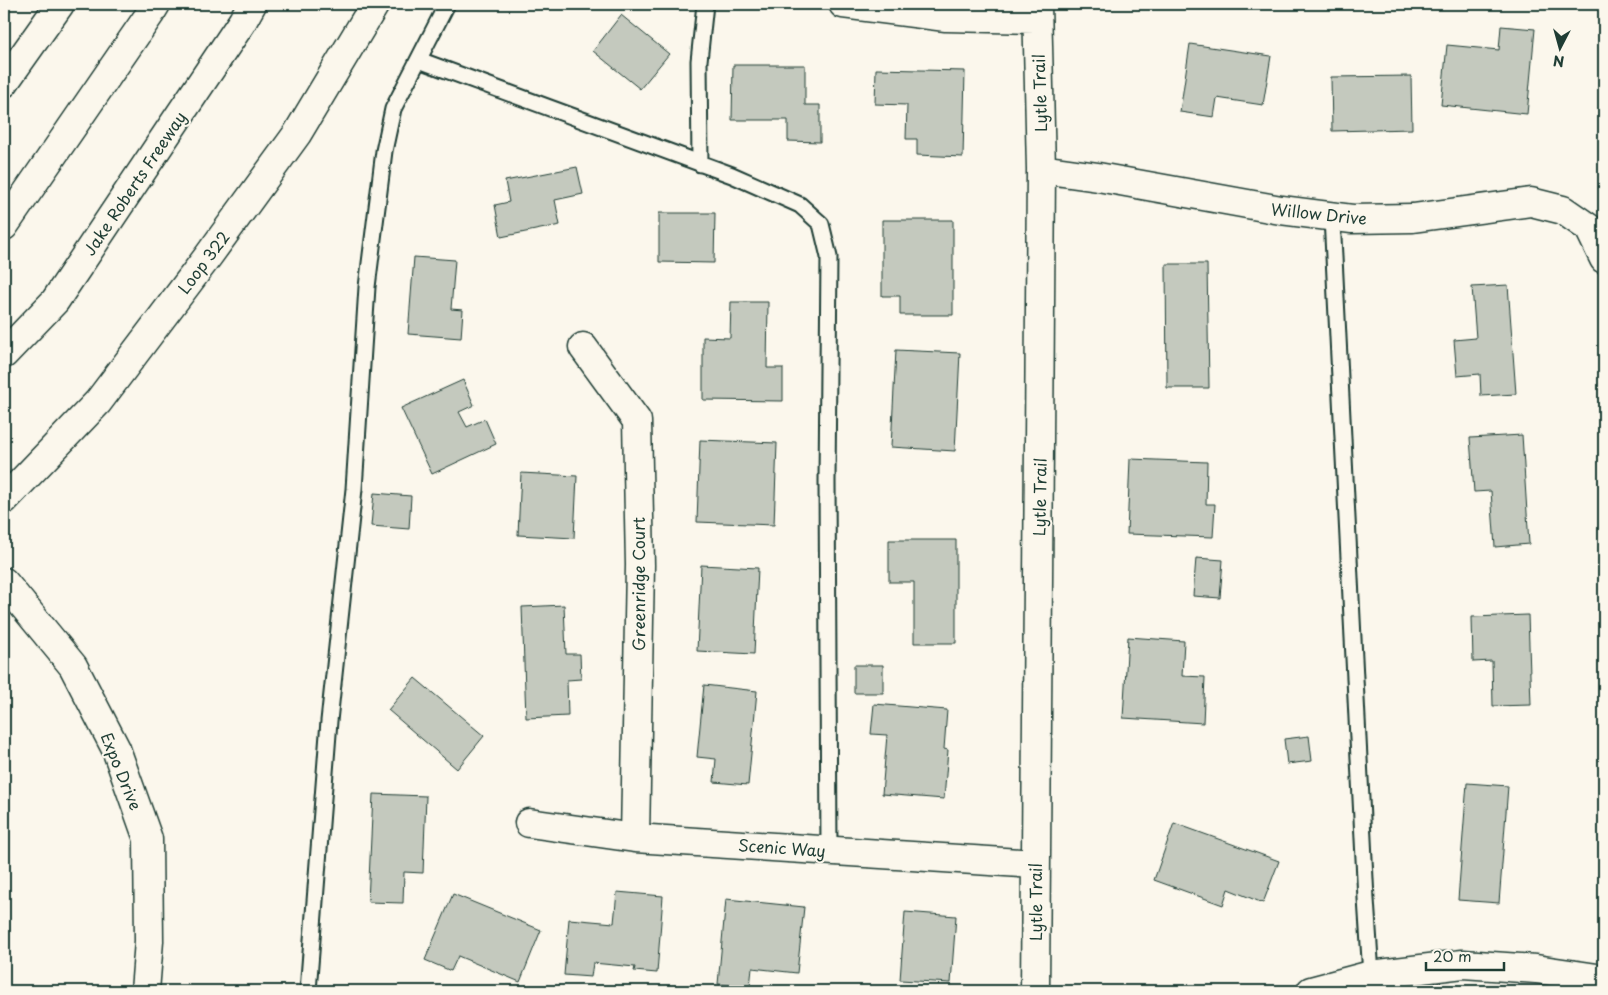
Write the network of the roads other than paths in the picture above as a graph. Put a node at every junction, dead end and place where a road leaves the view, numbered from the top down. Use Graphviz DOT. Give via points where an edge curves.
graph roads {
  1 [pos="60,4"];
  2 [pos="156,4"];
  3 [pos="252,4"];
  4 [pos="375,4"];
  5 [pos="447,4"];
  6 [pos="705,4"];
  7 [pos="843,4"];
  8 [pos="1037,11"];
  9 [pos="419,60"];
  10 [pos="4,83"];
  11 [pos="700,164"];
  12 [pos="1041,169"];
  13 [pos="1332,217"];
  14 [pos="4,226"];
  15 [pos="1604,259"];
  16 [pos="583,347"];
  17 [pos="4,354"];
  18 [pos="4,500"];
  19 [pos="4,582"];
  20 [pos="529,823"];
  21 [pos="635,838"];
  22 [pos="829,850"];
  23 [pos="1035,864"];
  24 [pos="1371,975"];
  25 [pos="1604,979"];
  26 [pos="145,991"];
  27 [pos="308,991"];
  28 [pos="1035,991"];
  29 [pos="1311,991"];
  1 -- 10 [label="main road"];
  2 -- 14 [label="main road"];
  3 -- 17 [label="main road, Jake Roberts Freeway" via="55,301"];
  4 -- 18 [label="main road, Loop 322" via="297,134 204,263 98,402"];
  5 -- 9 [label="lane"];
  6 -- 11 [label="lane" via="699,61"];
  7 -- 8 [label="main road" via="946,17"];
  8 -- 12 [label="main road, Lytle Trail"];
  9 -- 11 [label="lane"];
  9 -- 27 [label="lane" via="393,109 384,151 367,287 354,489 330,721"];
  11 -- 22 [label="lane" via="800,205 821,224 829,257"];
  12 -- 13 [label="main road, Willow Drive"];
  12 -- 23 [label="main road, Lytle Trail"];
  13 -- 15 [label="main road, Willow Drive" via="1413,218 1531,202 1563,210 1589,228"];
  13 -- 24 [label="lane"];
  16 -- 21 [label="main road, Greenridge Court" via="637,421 640,565"];
  19 -- 26 [label="main road, Expo Drive" via="73,666 116,748 145,830 148,839 149,941"];
  20 -- 21 [label="main road, Scenic Way"];
  21 -- 22 [label="main road, Scenic Way"];
  22 -- 23 [label="main road, Scenic Way"];
  23 -- 28 [label="main road, Lytle Trail"];
  24 -- 25 [label="main road" via="1463,964 1536,969"];
  24 -- 29 [label="main road"];
}
